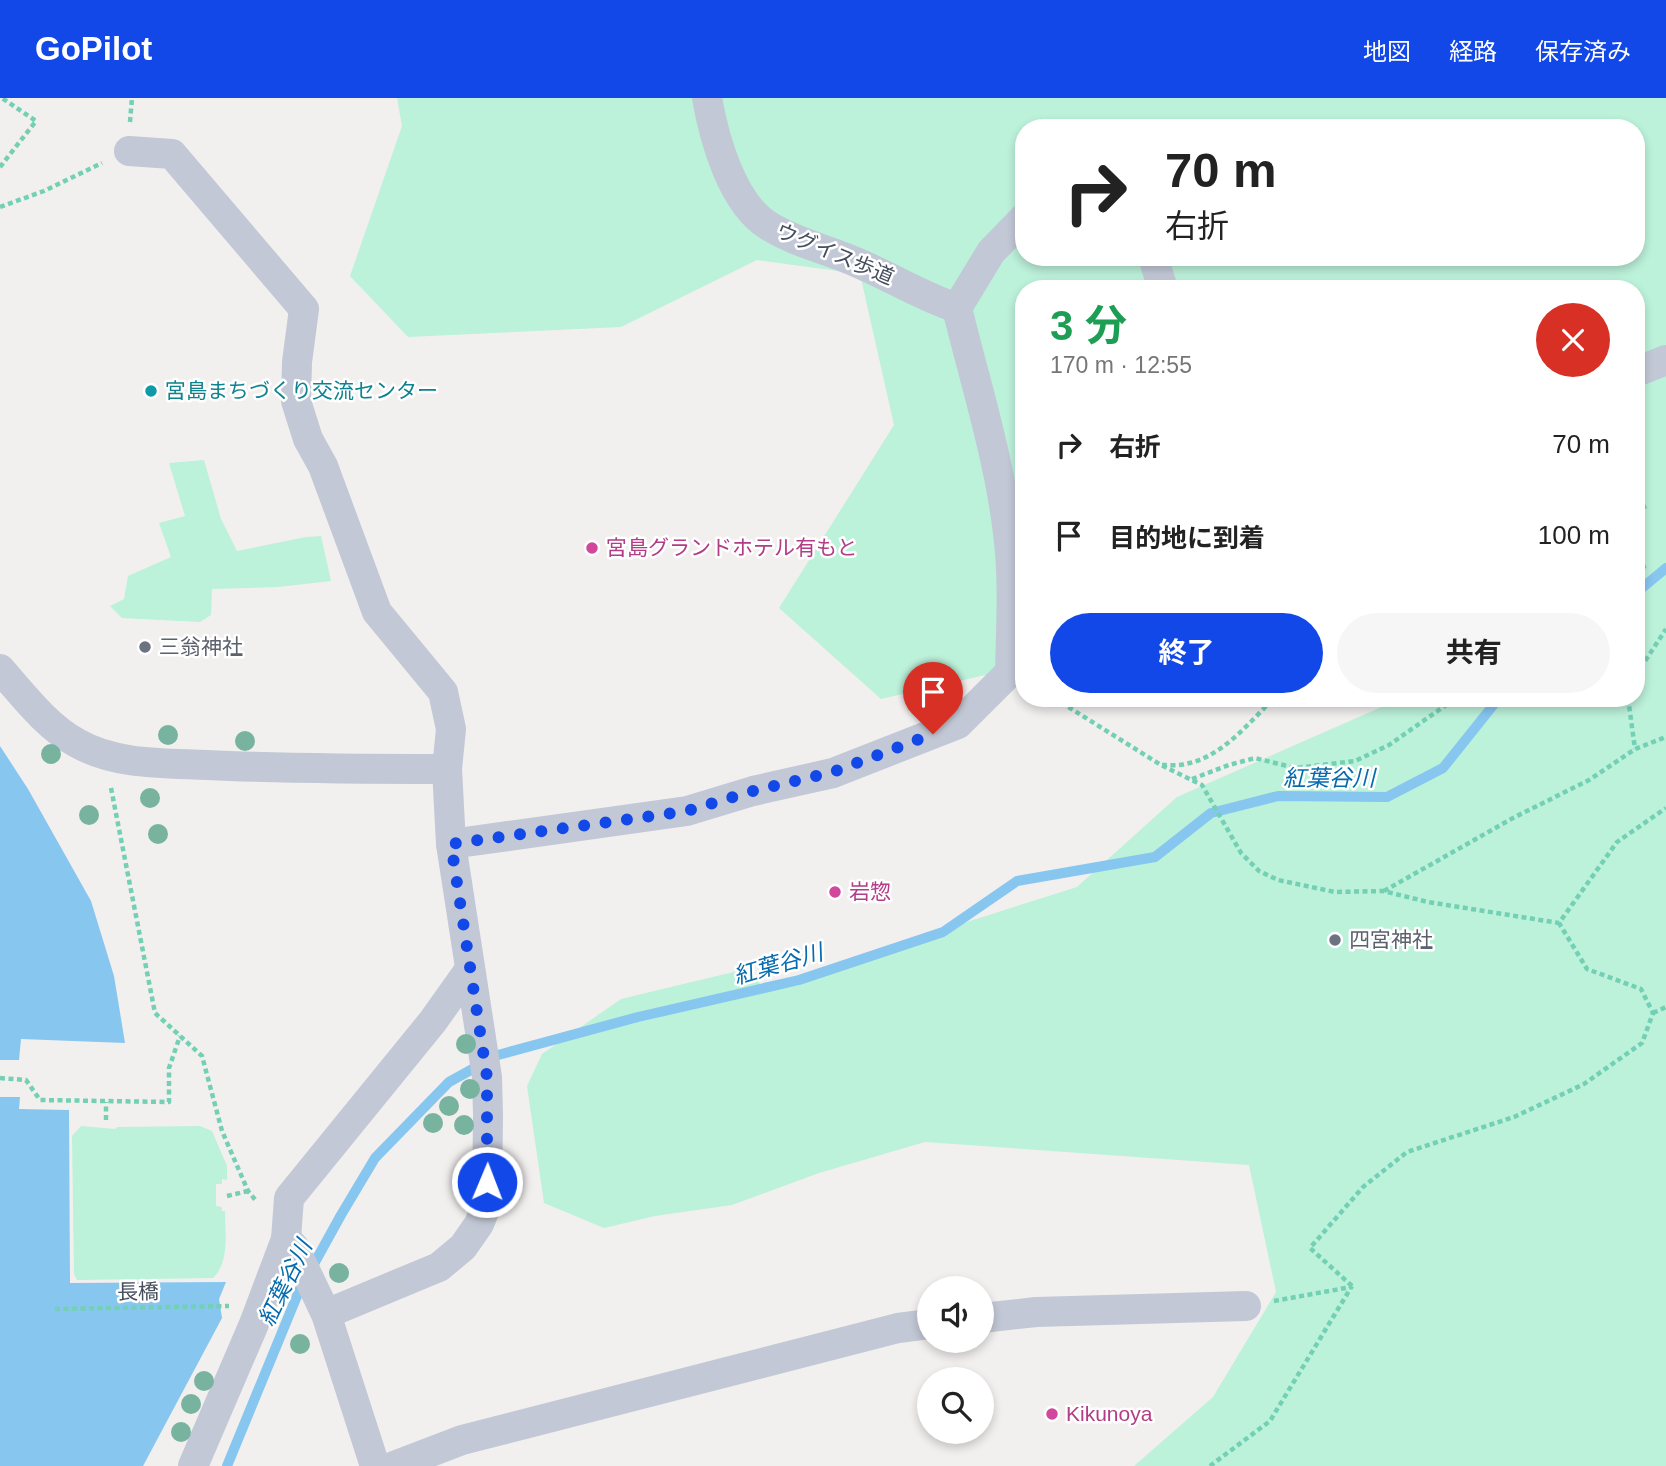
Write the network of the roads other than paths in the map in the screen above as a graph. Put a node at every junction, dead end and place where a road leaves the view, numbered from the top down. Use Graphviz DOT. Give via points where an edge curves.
graph roads {
  1 [pos="707,98"];
  2 [pos="129,151"];
  3 [pos="1015,227"];
  4 [pos="957,308"];
  5 [pos="1666,360"];
  6 [pos="1645,368"];
  7 [pos="0,669"];
  8 [pos="447,769"];
  9 [pos="451,844"];
  10 [pos="470,969"];
  11 [pos="290,1243"];
  12 [pos="1246,1306"];
  13 [pos="323,1308"];
  14 [pos="994,1317"];
  15 [pos="917,1326"];
  16 [pos="193,1466"];
  17 [pos="375,1466"];
  18 [pos="394,1466"];
  1 -- 4 [label="street, ウグイス歩道" via="720,148 750,212 784,234"];
  2 -- 8 [label="street" via="172,154 304,309 296,401 377,612 443,692 452,729"];
  3 -- 4 [label="street" via="991,252"];
  4 -- 9 [label="street" via="1000,479 1012,600 1010,672 958,724 833,772 687,811"];
  5 -- 6 [label="street"];
  7 -- 8 [label="street" via="44,717 75,742 104,755 272,768"];
  8 -- 9 [label="street"];
  9 -- 10 [label="street"];
  10 -- 11 [label="street" via="289,1198"];
  10 -- 13 [label="street" via="487,1077 486,1204 474,1232 439,1267"];
  11 -- 13 [label="street"];
  11 -- 16 [label="street"];
  12 -- 14 [label="street"];
  13 -- 17 [label="street"];
  15 -- 18 [label="street" via="462,1440"];
}
